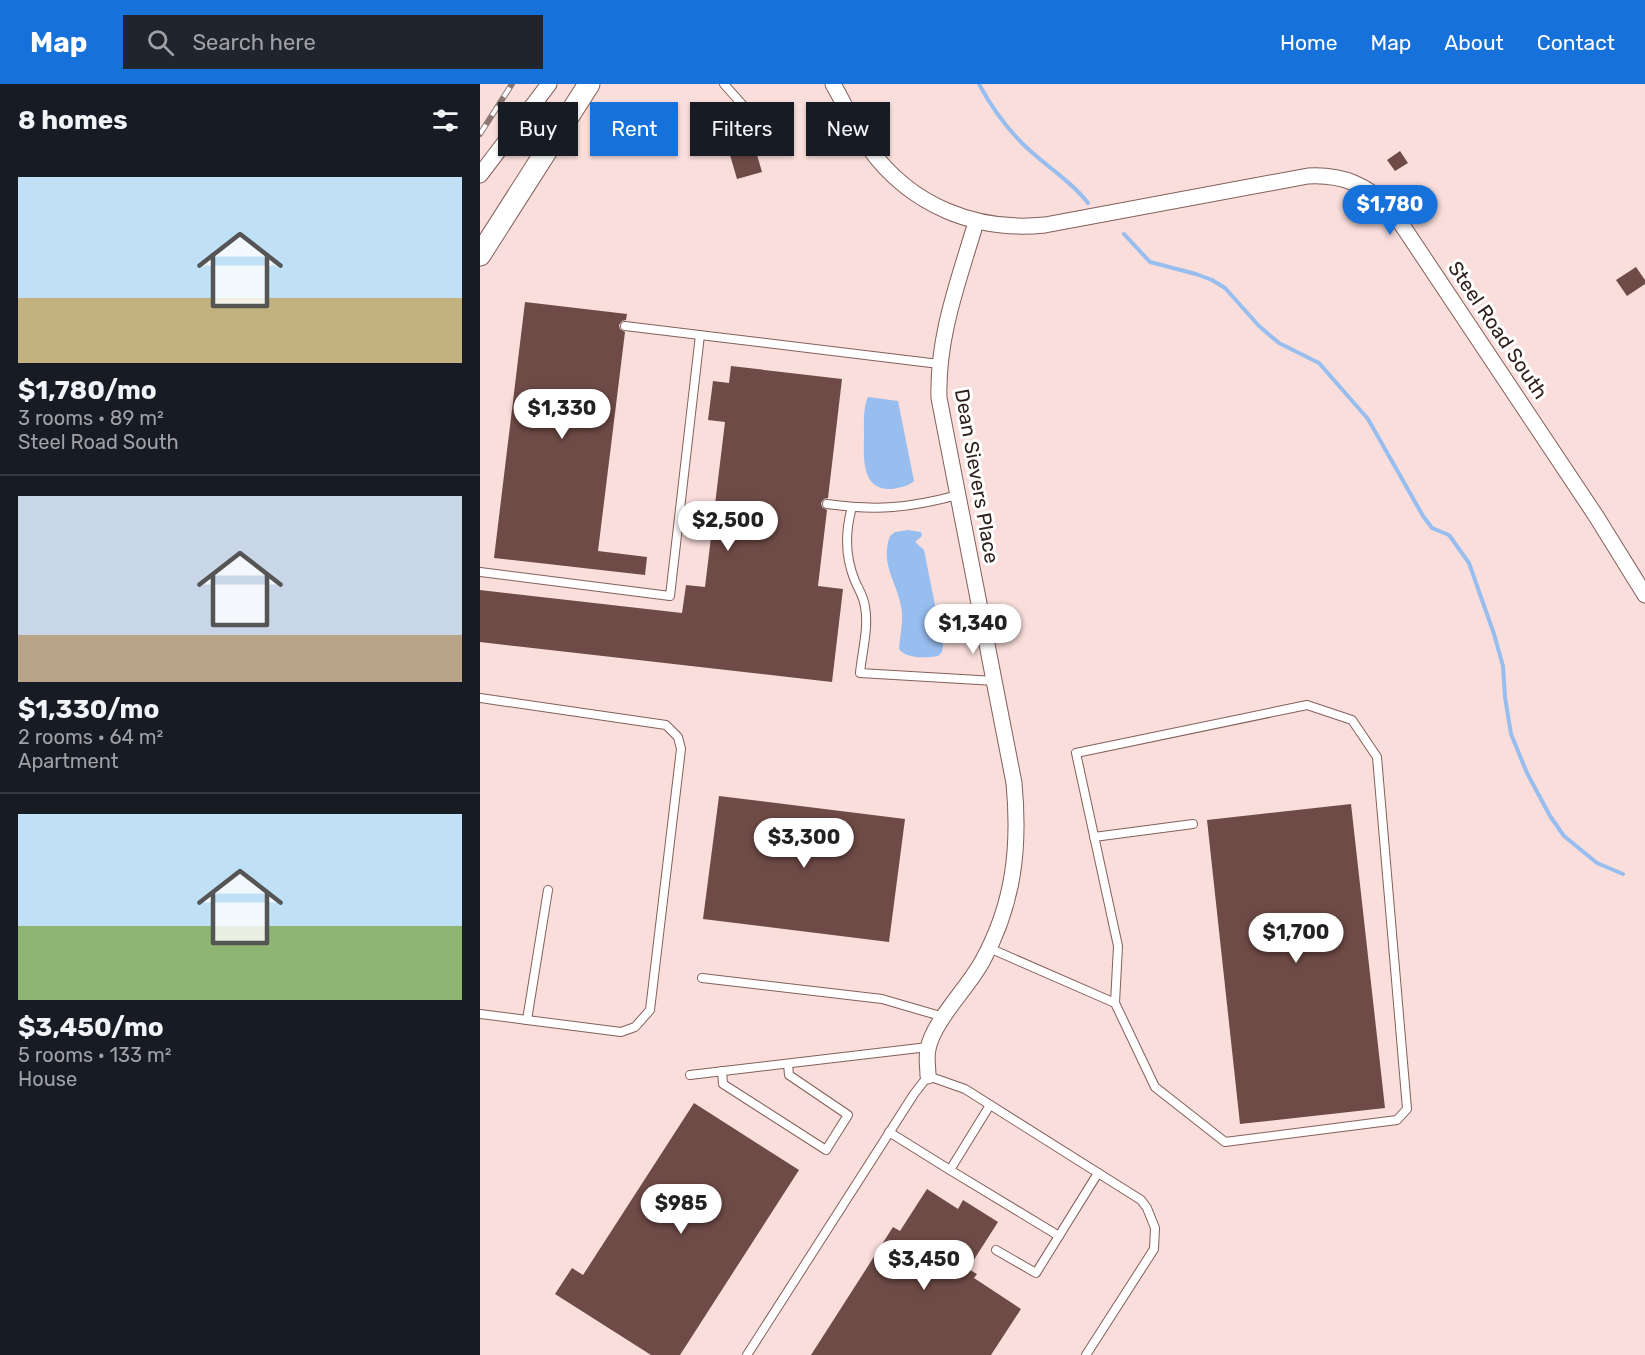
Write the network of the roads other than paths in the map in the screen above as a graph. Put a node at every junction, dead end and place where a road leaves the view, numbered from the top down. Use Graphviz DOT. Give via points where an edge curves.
graph roads {
  1 [pos="549,84"];
  2 [pos="589,84"];
  3 [pos="724,84"];
  4 [pos="833,84"];
  5 [pos="740,102"];
  6 [pos="480,175"];
  7 [pos="976,222"];
  8 [pos="480,255"];
  9 [pos="625,326"];
  10 [pos="700,335"];
  11 [pos="939,364"];
  12 [pos="958,495"];
  13 [pos="827,504"];
  14 [pos="852,507"];
  15 [pos="480,572"];
  16 [pos="1645,595"];
  17 [pos="995,681"];
  18 [pos="480,698"];
  19 [pos="1193,824"];
  20 [pos="1094,837"];
  21 [pos="548,890"];
  22 [pos="989,948"];
  23 [pos="702,978"];
  24 [pos="1115,1004"];
  25 [pos="480,1014"];
  26 [pos="944,1017"];
  27 [pos="527,1020"];
  28 [pos="928,1047"];
  29 [pos="788,1064"];
  30 [pos="722,1071"];
  31 [pos="690,1075"];
  32 [pos="928,1076"];
  33 [pos="990,1105"];
  34 [pos="889,1132"];
  35 [pos="950,1170"];
  36 [pos="1098,1173"];
  37 [pos="1059,1236"];
  38 [pos="996,1250"];
  39 [pos="747,1355"];
  40 [pos="1086,1355"];
  1 -- 6 [label="street"];
  2 -- 8 [label="street"];
  3 -- 5 [label="lane"];
  4 -- 7 [label="street, Steel Road South" via="869,147 886,168 921,197"];
  7 -- 11 [label="street, Dean Sievers Place" via="943,335"];
  7 -- 16 [label="street, Steel Road South" via="1045,225 1308,176 1338,177 1370,190 1392,210"];
  9 -- 10 [label="lane"];
  10 -- 11 [label="lane"];
  10 -- 15 [label="lane" via="670,596"];
  11 -- 12 [label="street, Dean Sievers Place" via="939,398"];
  12 -- 14 [label="lane" via="909,507"];
  12 -- 17 [label="street, Dean Sievers Place"];
  13 -- 14 [label="lane"];
  14 -- 17 [label="lane" via="847,550 866,610 860,673"];
  17 -- 22 [label="street, Dean Sievers Place" via="1014,783 1017,836 1010,892"];
  18 -- 27 [label="lane" via="666,725 678,737 681,749 650,1010 635,1027 621,1032"];
  19 -- 20 [label="lane"];
  20 -- 24 [label="lane" via="1118,946"];
  20 -- 24 [label="lane" via="1076,753 1307,705 1352,720 1377,758 1407,1109 1397,1120 1225,1142 1155,1087"];
  21 -- 27 [label="lane"];
  22 -- 24 [label="lane"];
  22 -- 26 [label="street, Dean Sievers Place"];
  23 -- 26 [label="lane" via="882,999"];
  25 -- 27 [label="lane"];
  26 -- 28 [label="street, Dean Sievers Place"];
  28 -- 29 [label="lane"];
  28 -- 32 [label="street, Dean Sievers Place"];
  29 -- 30 [label="lane"];
  29 -- 30 [label="lane" via="789,1075 848,1115 826,1150 723,1084"];
  30 -- 31 [label="lane"];
  32 -- 33 [label="lane" via="965,1089"];
  32 -- 34 [label="lane"];
  33 -- 35 [label="lane"];
  33 -- 36 [label="lane"];
  34 -- 35 [label="lane"];
  34 -- 39 [label="lane"];
  35 -- 37 [label="lane"];
  36 -- 37 [label="lane"];
  36 -- 40 [label="lane" via="1141,1200 1152,1218 1155,1238 1154,1249"];
  37 -- 38 [label="lane" via="1036,1273"];
}
